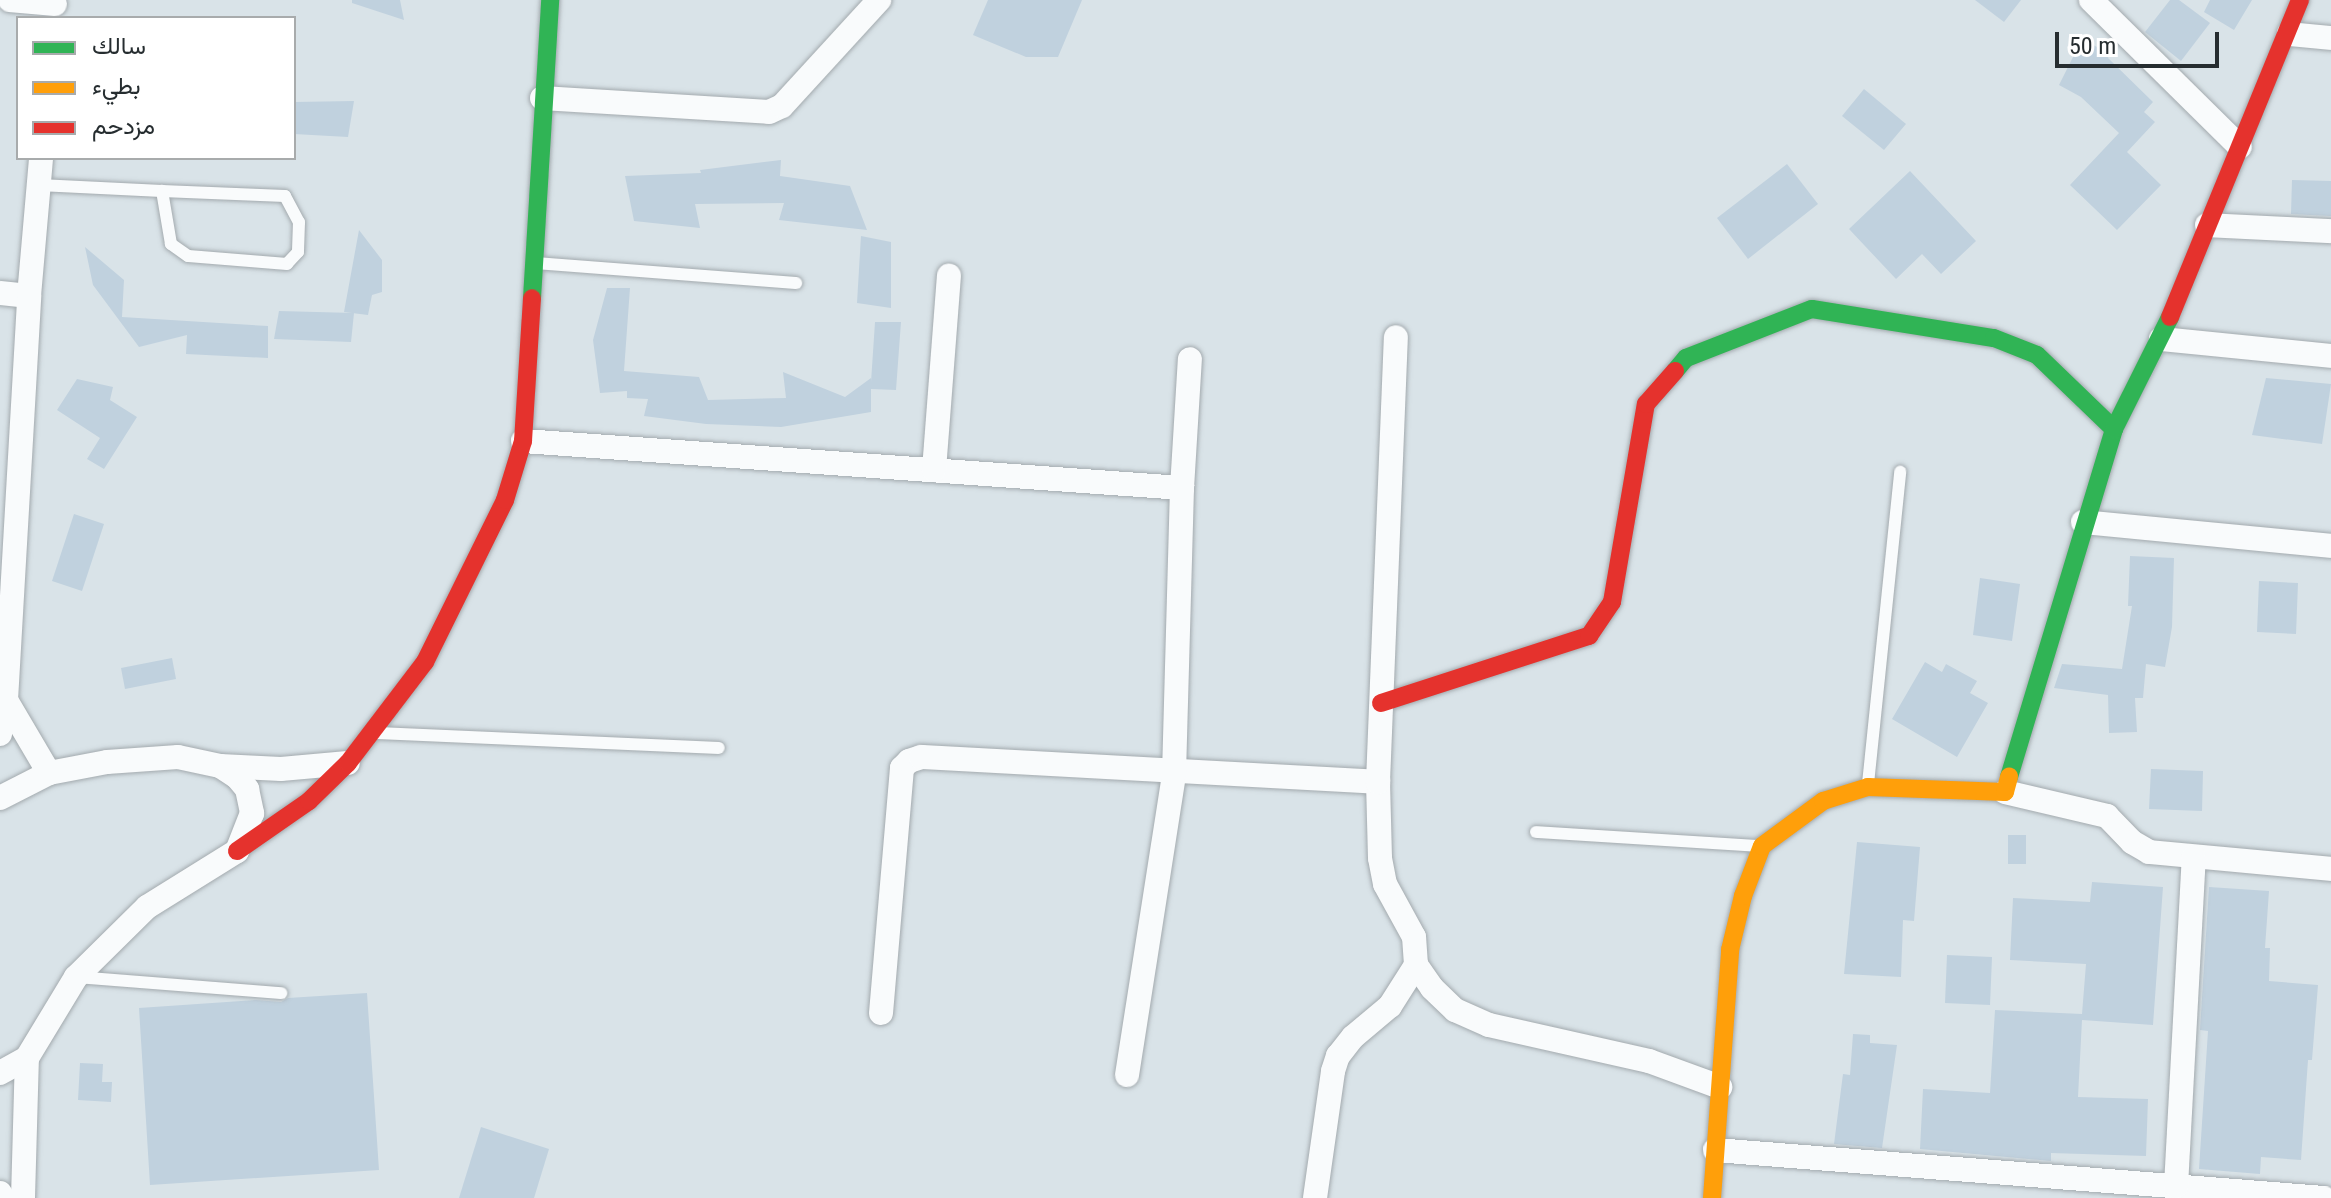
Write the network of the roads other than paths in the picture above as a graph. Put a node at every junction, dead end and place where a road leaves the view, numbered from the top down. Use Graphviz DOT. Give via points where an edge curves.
graph roads {
  1 [pos="10,0"];
  2 [pos="550,0"];
  3 [pos="879,0"];
  4 [pos="2091,0"];
  5 [pos="2300,0"];
  6 [pos="54,7"];
  7 [pos="2289,34"];
  8 [pos="2331,38"];
  9 [pos="542,98"];
  10 [pos="2240,147"];
  11 [pos="41,160"];
  12 [pos="39,185"];
  13 [pos="162,191"];
  14 [pos="2207,225"];
  15 [pos="2331,231"];
  16 [pos="535,263"];
  17 [pos="949,276"];
  18 [pos="796,283"];
  19 [pos="0,293"];
  20 [pos="29,296"];
  21 [pos="1396,337"];
  22 [pos="2161,339"];
  23 [pos="2331,356"];
  24 [pos="1190,359"];
  25 [pos="2114,429"];
  26 [pos="523,441"];
  27 [pos="934,470"];
  28 [pos="1900,472"];
  29 [pos="1182,488"];
  30 [pos="18,495"];
  31 [pos="0,520"];
  32 [pos="2083,522"];
  33 [pos="2331,546"];
  34 [pos="6,700"];
  35 [pos="1381,703"];
  36 [pos="371,733"];
  37 [pos="0,734"];
  38 [pos="719,748"];
  39 [pos="348,763"];
  40 [pos="220,766"];
  41 [pos="49,773"];
  42 [pos="1174,774"];
  43 [pos="1378,782"];
  44 [pos="1868,787"];
  45 [pos="2005,792"];
  46 [pos="0,798"];
  47 [pos="1536,832"];
  48 [pos="1762,846"];
  49 [pos="237,851"];
  50 [pos="2194,857"];
  51 [pos="2331,869"];
  52 [pos="1416,965"];
  53 [pos="76,977"];
  54 [pos="281,993"];
  55 [pos="881,1013"];
  56 [pos="27,1058"];
  57 [pos="0,1073"];
  58 [pos="1127,1075"];
  59 [pos="1720,1087"];
  60 [pos="1715,1150"];
  61 [pos="2176,1186"];
  62 [pos="23,1198"];
  63 [pos="1315,1198"];
  64 [pos="1712,1198"];
  65 [pos="2324,1198"];
  1 -- 6 [label="street"];
  2 -- 9 [label="street"];
  3 -- 9 [label="street" via="782,106 769,112"];
  4 -- 10 [label="street"];
  5 -- 7 [label="street"];
  7 -- 8 [label="street"];
  7 -- 10 [label="street"];
  9 -- 16 [label="street"];
  10 -- 14 [label="street"];
  11 -- 12 [label="street"];
  12 -- 13 [label="lane"];
  12 -- 20 [label="street"];
  13 -- 13 [label="lane" via="171,244 188,256 287,264 298,252 299,222 285,196"];
  14 -- 15 [label="street"];
  14 -- 22 [label="street"];
  16 -- 18 [label="lane"];
  16 -- 26 [label="street"];
  17 -- 27 [label="street"];
  19 -- 20 [label="street"];
  20 -- 30 [label="street"];
  21 -- 35 [label="street"];
  22 -- 23 [label="street"];
  22 -- 25 [label="street"];
  24 -- 29 [label="street"];
  25 -- 32 [label="street"];
  25 -- 35 [label="street" via="2037,355 1994,338 1812,309 1754,330 1686,358 1646,404 1612,602 1589,636"];
  26 -- 27 [label="street"];
  26 -- 36 [label="street" via="505,500 425,662"];
  27 -- 29 [label="street"];
  28 -- 44 [label="lane"];
  29 -- 42 [label="street"];
  30 -- 31 [label="street"];
  30 -- 34 [label="street"];
  32 -- 33 [label="street"];
  32 -- 45 [label="street"];
  34 -- 37 [label="street"];
  34 -- 41 [label="street"];
  35 -- 43 [label="street"];
  36 -- 38 [label="lane"];
  36 -- 39 [label="street"];
  39 -- 40 [label="street" via="281,769"];
  39 -- 49 [label="street" via="309,801"];
  40 -- 41 [label="street" via="164,758"];
  40 -- 49 [label="street" via="247,789 252,813"];
  41 -- 46 [label="street"];
  42 -- 43 [label="street"];
  42 -- 55 [label="street" via="921,757 909,761 902,768"];
  42 -- 58 [label="street"];
  43 -- 52 [label="street" via="1385,884 1414,937"];
  44 -- 45 [label="street"];
  44 -- 48 [label="street" via="1823,801"];
  45 -- 50 [label="street" via="2107,816 2149,852"];
  47 -- 48 [label="lane"];
  48 -- 59 [label="street" via="1730,950"];
  49 -- 53 [label="street" via="147,907"];
  50 -- 51 [label="street"];
  50 -- 61 [label="street"];
  52 -- 59 [label="street" via="1455,1010 1489,1025 1649,1061"];
  52 -- 63 [label="street" via="1390,1006 1338,1056"];
  53 -- 54 [label="lane"];
  53 -- 56 [label="street"];
  56 -- 57 [label="street"];
  56 -- 62 [label="street"];
  59 -- 60 [label="street"];
  60 -- 61 [label="street"];
  60 -- 64 [label="street"];
  61 -- 65 [label="street"];
}
